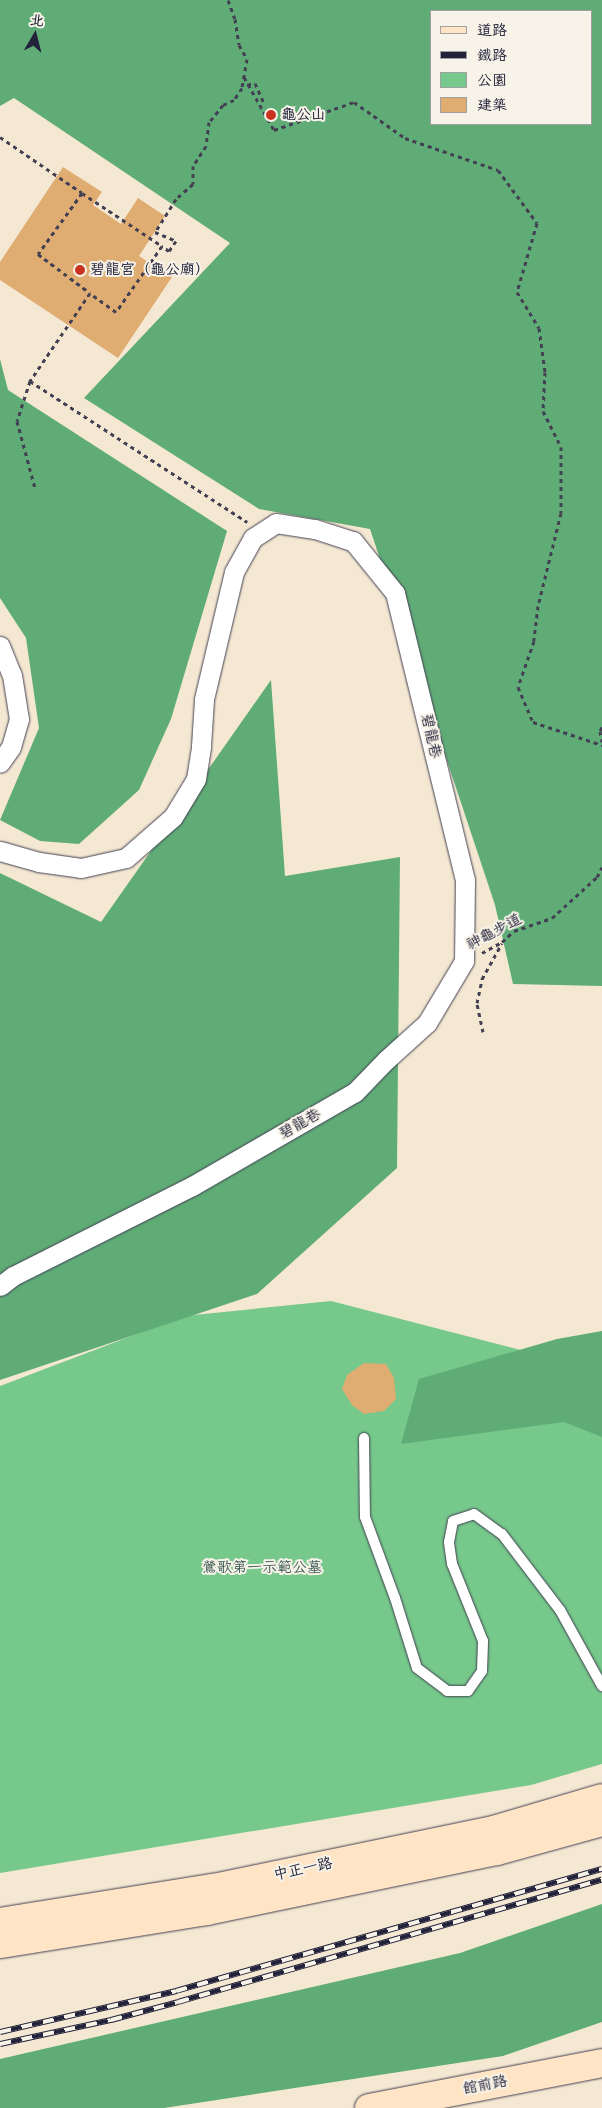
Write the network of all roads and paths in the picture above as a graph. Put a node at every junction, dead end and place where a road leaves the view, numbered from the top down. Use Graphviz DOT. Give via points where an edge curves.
graph roads {
  1 [pos="228,0"];
  2 [pos="244,77"];
  3 [pos="242,88"];
  4 [pos="264,103"];
  5 [pos="0,137"];
  6 [pos="82,192"];
  7 [pos="162,246"];
  8 [pos="90,293"];
  9 [pos="30,381"];
  10 [pos="35,488"];
  11 [pos="262,532"];
  12 [pos="0,646"];
  13 [pos="602,727"];
  14 [pos="602,743"];
  15 [pos="0,763"];
  16 [pos="0,851"];
  17 [pos="602,867"];
  18 [pos="502,942"];
  19 [pos="464,961"];
  20 [pos="482,1032"];
  21 [pos="0,1286"];
  22 [pos="364,1438"];
  23 [pos="602,1686"];
  24 [pos="602,1798"];
  25 [pos="602,1822"];
  26 [pos="0,1922"];
  27 [pos="0,1944"];
  28 [pos="602,2062"];
  29 [pos="369,2108"];
  1 -- 2 [label="path" via="236,20 239,45 247,58"];
  2 -- 3 [label="path"];
  2 -- 14 [label="path" via="274,130 354,102 405,138 498,170 537,223 517,292 539,328 546,372 543,411 561,447 561,513 538,606 534,641 518,687 533,722"];
  3 -- 4 [label="path" via="255,83"];
  3 -- 7 [label="path" via="234,100 223,105 209,122 206,146 193,166 193,184 176,199 155,232 176,241 169,250"];
  5 -- 6 [label="path"];
  6 -- 7 [label="path"];
  6 -- 8 [label="path" via="38,254"];
  7 -- 8 [label="path" via="116,312"];
  8 -- 9 [label="path"];
  9 -- 10 [label="path" via="16,421"];
  9 -- 11 [label="path"];
  11 -- 16 [label="street, 碧龍巷" via="253,538 234,572 204,699 196,779 173,817 126,858 81,868 39,862"];
  11 -- 19 [label="street, 碧龍巷" via="276,523 315,529 353,541 395,593 465,880"];
  12 -- 15 [label="street" via="12,676 19,719 11,747"];
  13 -- 14 [label="path"];
  17 -- 18 [label="path, 神龜步道" via="597,877 552,918 514,931"];
  18 -- 19 [label="path, 神龜步道"];
  18 -- 20 [label="path" via="480,987 477,1002"];
  19 -- 21 [label="street, 碧龍巷" via="427,1023 355,1092 192,1186 13,1276"];
  22 -- 23 [label="lane" via="365,1517 417,1668 447,1691 468,1691 482,1671 483,1641 452,1564 449,1542 454,1521 474,1514 502,1534 560,1610"];
  24 -- 26 [label="main road, 中正一路" via="497,1829 223,1886"];
  25 -- 27 [label="main road, 中正一路" via="497,1851 207,1911"];
  28 -- 29 [label="main road, 館前路"];
}
